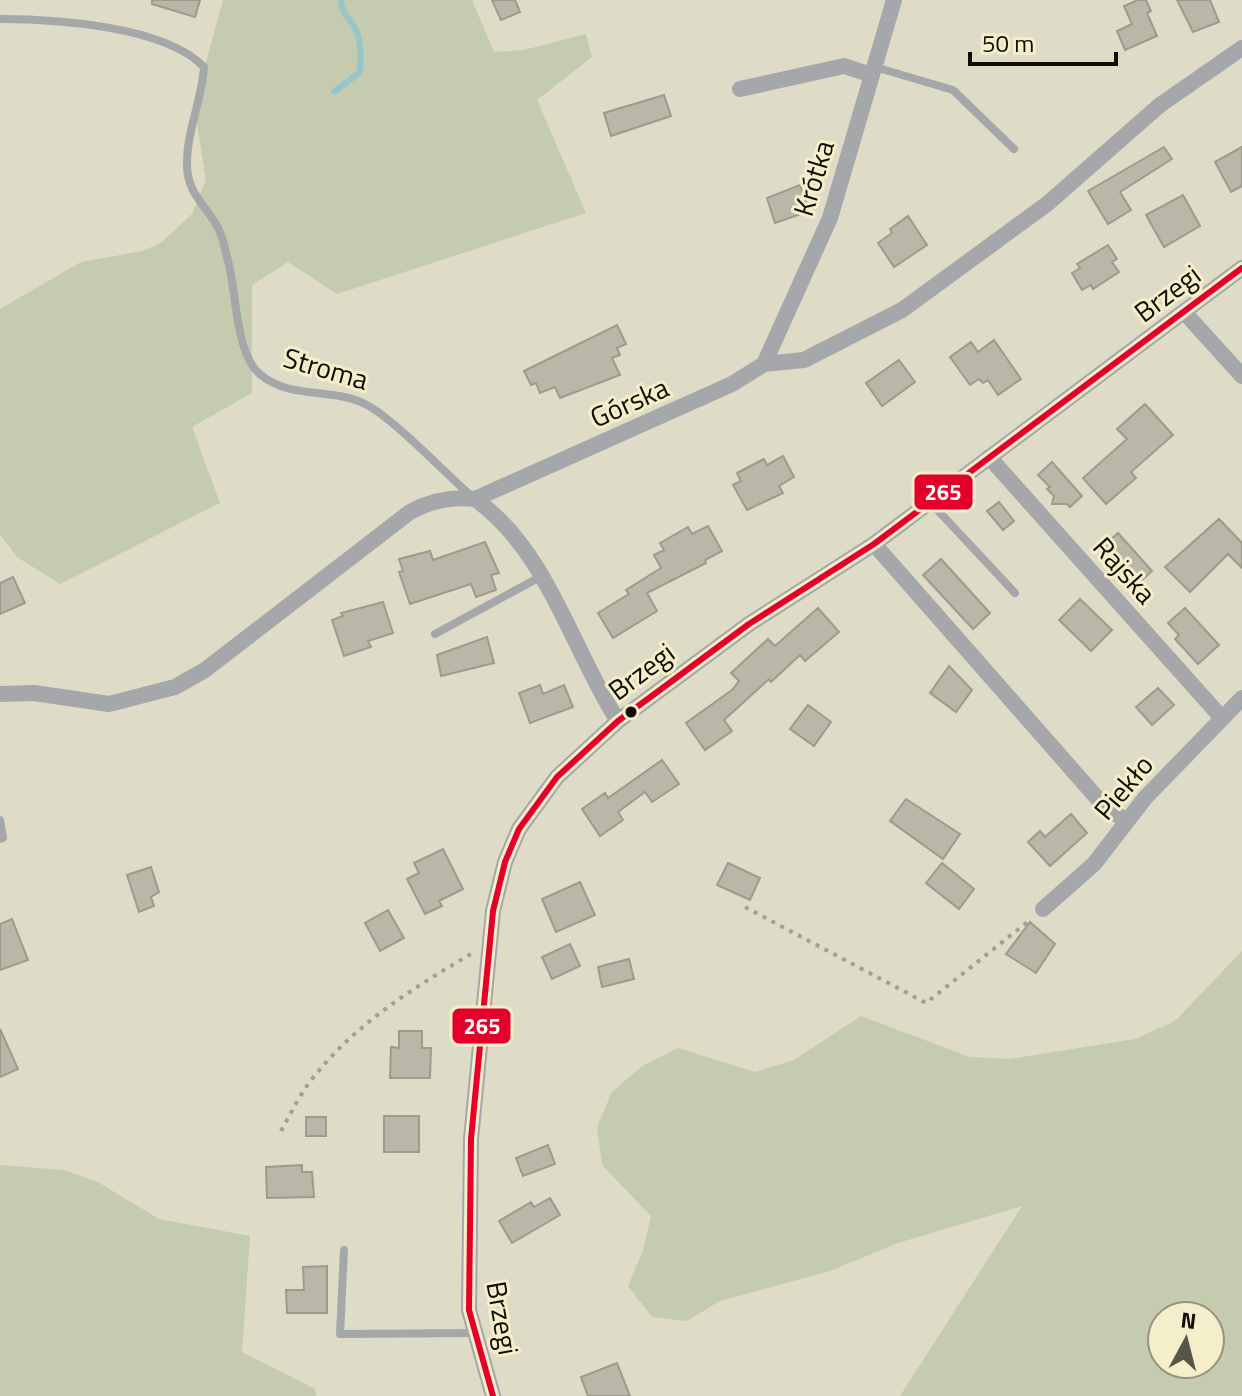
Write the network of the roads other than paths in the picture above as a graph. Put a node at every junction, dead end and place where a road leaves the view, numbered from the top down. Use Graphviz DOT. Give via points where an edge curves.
graph roads {
  1 [pos="894,0"];
  2 [pos="0,19"];
  3 [pos="1242,48"];
  4 [pos="874,71"];
  5 [pos="740,89"];
  6 [pos="1014,149"];
  7 [pos="1242,268"];
  8 [pos="1185,313"];
  9 [pos="764,364"];
  10 [pos="1242,376"];
  11 [pos="989,457"];
  12 [pos="475,499"];
  13 [pos="930,502"];
  14 [pos="874,544"];
  15 [pos="540,577"];
  16 [pos="1015,593"];
  17 [pos="435,634"];
  18 [pos="0,694"];
  19 [pos="1242,698"];
  20 [pos="1221,717"];
  21 [pos="618,721"];
  22 [pos="0,820"];
  23 [pos="1127,821"];
  24 [pos="0,839"];
  25 [pos="1043,909"];
  26 [pos="344,1250"];
  27 [pos="476,1333"];
  28 [pos="493,1396"];
  1 -- 4 [label="street, Krótka"];
  2 -- 12 [label="lane, Stroma" via="132,34 192,55 204,67 186,161 189,184 217,226 236,291 243,349 260,375 277,384 354,400 378,411"];
  3 -- 9 [label="street, Górska" via="1160,105 1047,204 902,310 804,360"];
  4 -- 5 [label="street" via="844,66"];
  4 -- 6 [label="lane" via="953,90"];
  4 -- 9 [label="street, Krótka" via="830,218"];
  7 -- 8 [label="street, Brzegi"];
  8 -- 10 [label="street"];
  8 -- 11 [label="street, Brzegi"];
  9 -- 12 [label="street, Górska" via="732,384"];
  11 -- 13 [label="street, Brzegi"];
  11 -- 20 [label="street, Rajska"];
  12 -- 15 [label="street, Stroma" via="493,512"];
  12 -- 18 [label="street, Górska" via="427,503 410,512 205,670 175,687 109,704 34,693"];
  13 -- 14 [label="street, Brzegi"];
  13 -- 16 [label="lane"];
  14 -- 21 [label="street, Brzegi" via="749,624"];
  14 -- 23 [label="street" via="1105,807"];
  15 -- 17 [label="lane"];
  15 -- 21 [label="street, Stroma"];
  19 -- 20 [label="street, Piekło"];
  20 -- 23 [label="street, Piekło"];
  21 -- 27 [label="street, Brzegi" via="557,777 519,829 505,862 490,942 471,1139 469,1310"];
  22 -- 24 [label="lane"];
  23 -- 25 [label="street, Piekło" via="1094,864"];
  26 -- 27 [label="lane" via="340,1334"];
  27 -- 28 [label="street, Brzegi"];
}
